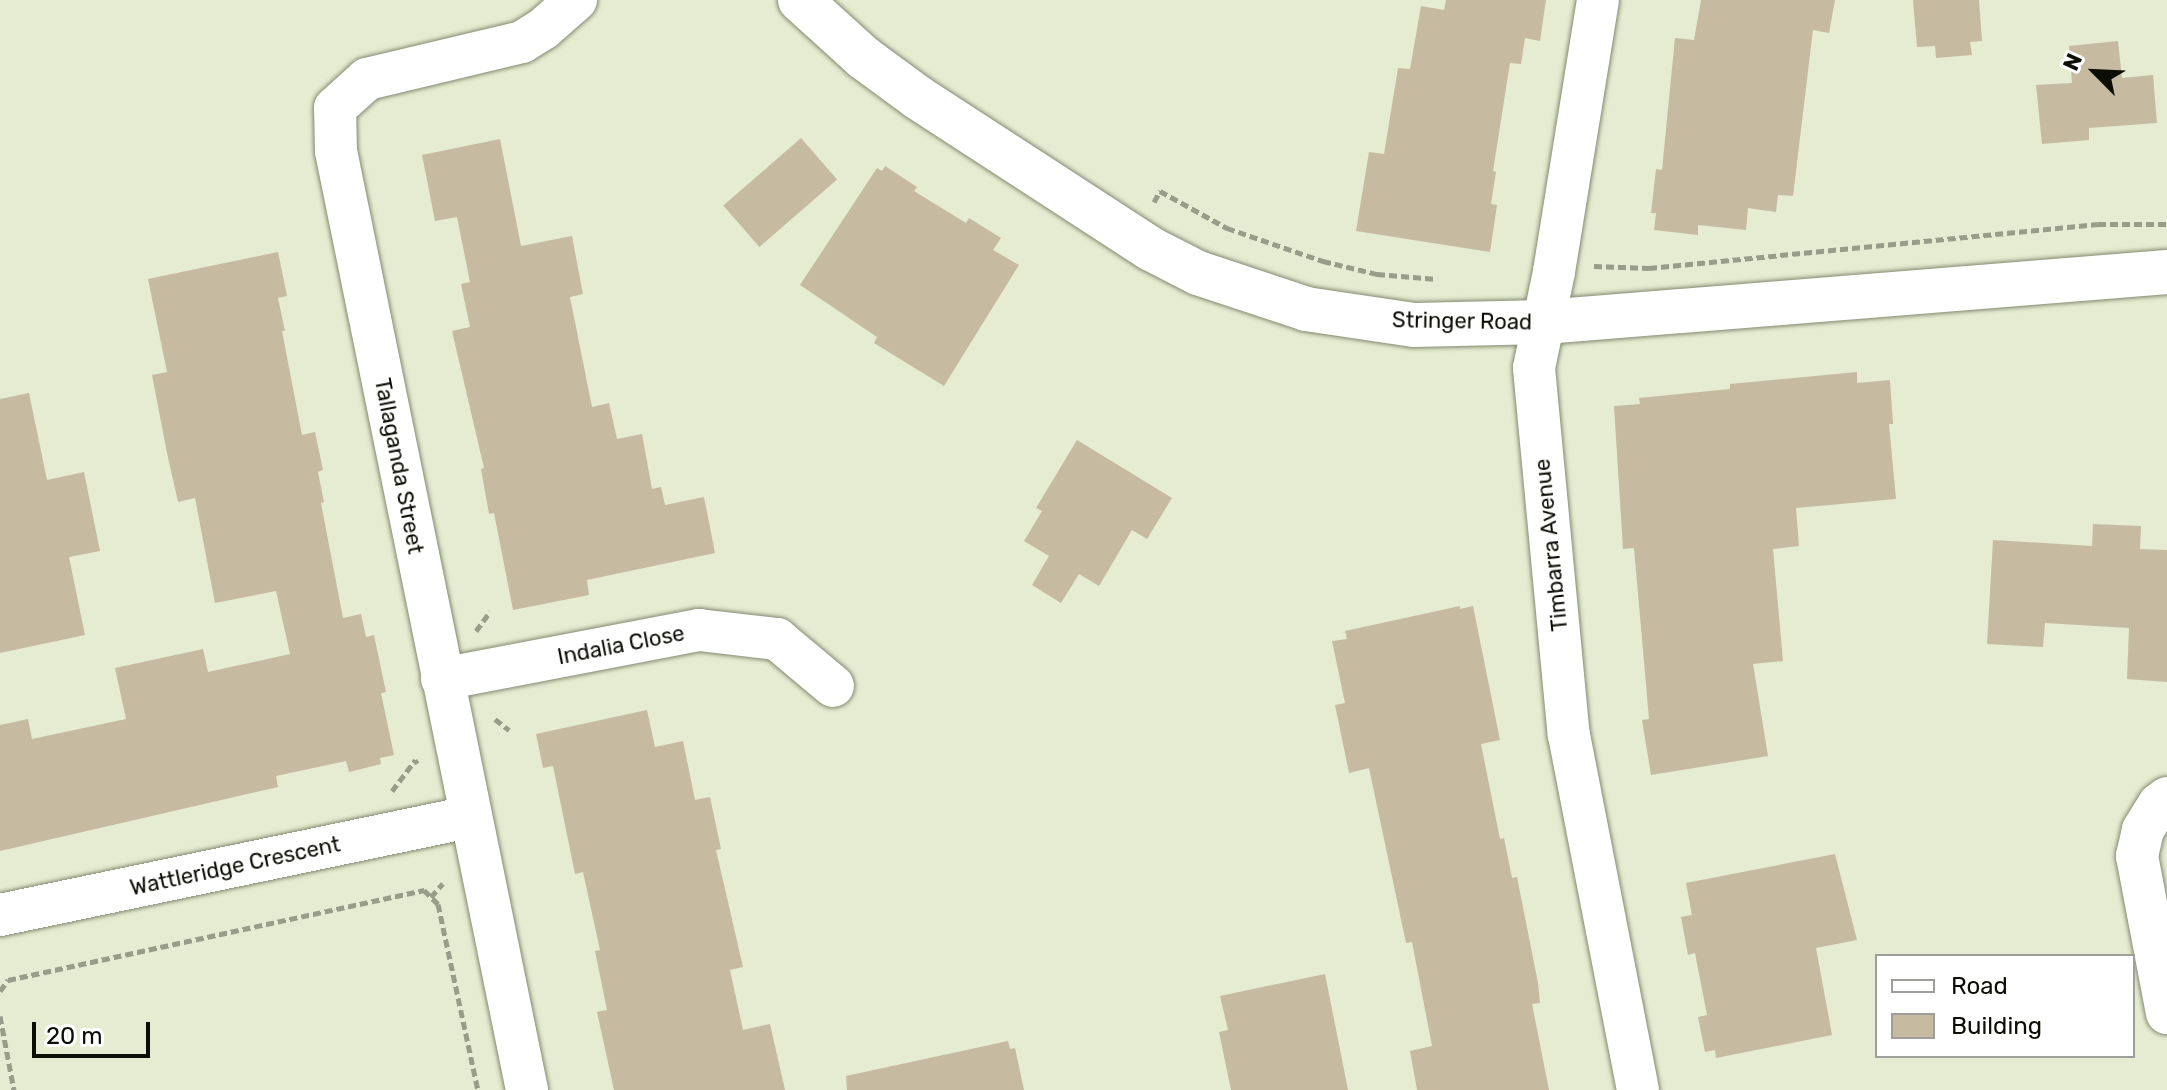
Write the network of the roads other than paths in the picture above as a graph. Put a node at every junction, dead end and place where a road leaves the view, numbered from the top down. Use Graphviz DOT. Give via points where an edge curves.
graph roads {
  1 [pos="576,0"];
  2 [pos="800,0"];
  3 [pos="1598,0"];
  4 [pos="2167,272"];
  5 [pos="1544,322"];
  6 [pos="442,679"];
  7 [pos="833,686"];
  8 [pos="2167,798"];
  9 [pos="471,817"];
  10 [pos="0,915"];
  11 [pos="2167,1013"];
  12 [pos="527,1090"];
  13 [pos="1638,1090"];
  1 -- 6 [label="street, Tallaganda Street" via="522,42 367,79 335,108 336,151"];
  2 -- 5 [label="street, Stringer Road" via="917,97 1132,237 1198,273 1306,309 1414,325"];
  3 -- 5 [label="street, Timbarra Avenue"];
  4 -- 5 [label="street, Stringer Road"];
  5 -- 13 [label="street, Timbarra Avenue" via="1534,368 1569,735"];
  6 -- 7 [label="street, Indalia Close" via="699,630 777,639"];
  6 -- 9 [label="street, Tallaganda Street"];
  8 -- 11 [label="street" via="2143,830 2137,856"];
  9 -- 10 [label="street, Wattleridge Crescent"];
  9 -- 12 [label="street, Tallaganda Street"];
}
